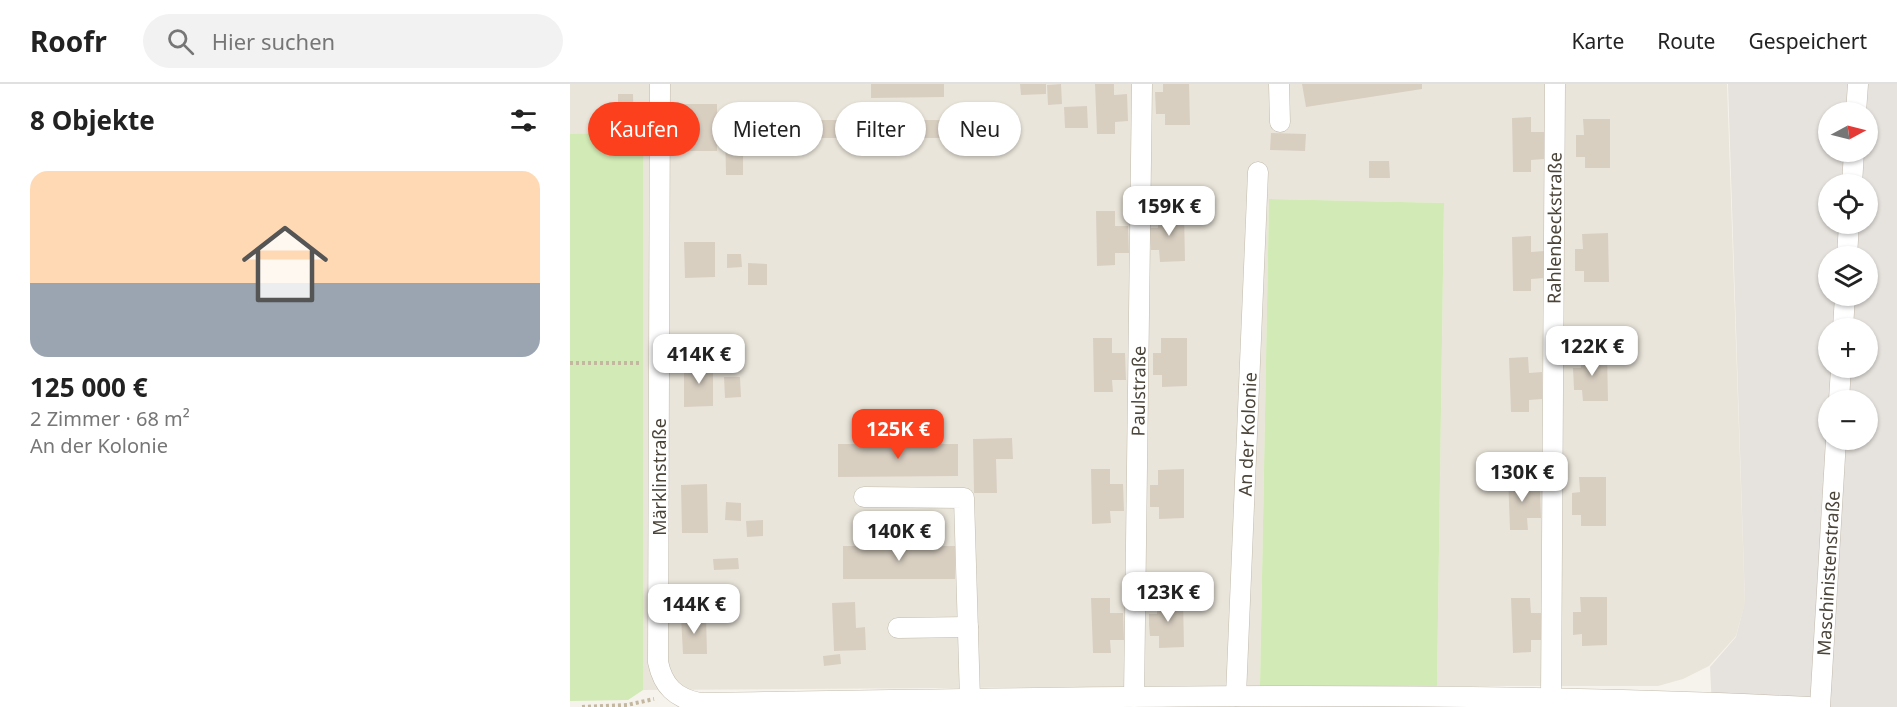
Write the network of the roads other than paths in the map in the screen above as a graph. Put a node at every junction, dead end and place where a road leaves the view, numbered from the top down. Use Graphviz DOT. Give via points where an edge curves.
graph roads {
  1 [pos="660,84"];
  2 [pos="1142,84"];
  3 [pos="1279,84"];
  4 [pos="1555,84"];
  5 [pos="1858,84"];
  6 [pos="1857,102"];
  7 [pos="1280,122"];
  8 [pos="1258,172"];
  9 [pos="1835,450"];
  10 [pos="864,497"];
  11 [pos="968,627"];
  12 [pos="898,628"];
  13 [pos="1236,696"];
  14 [pos="1134,697"];
  15 [pos="1551,698"];
  16 [pos="970,699"];
  17 [pos="1809,707"];
  18 [pos="1820,707"];
  1 -- 16 [label="street, Märklinstraße" via="661,677 671,692 700,703"];
  2 -- 14 [label="street, Paulstraße"];
  3 -- 7 [label="street"];
  4 -- 15 [label="street, Rahlenbeckstraße"];
  5 -- 6 [label="street"];
  8 -- 13 [label="street, An der Kolonie"];
  9 -- 18 [label="street, Maschinistenstraße"];
  10 -- 11 [label="street" via="964,498"];
  11 -- 12 [label="street"];
  11 -- 16 [label="street"];
  13 -- 14 [label="street"];
  13 -- 15 [label="street"];
  14 -- 16 [label="street"];
  15 -- 17 [label="street"];
}
